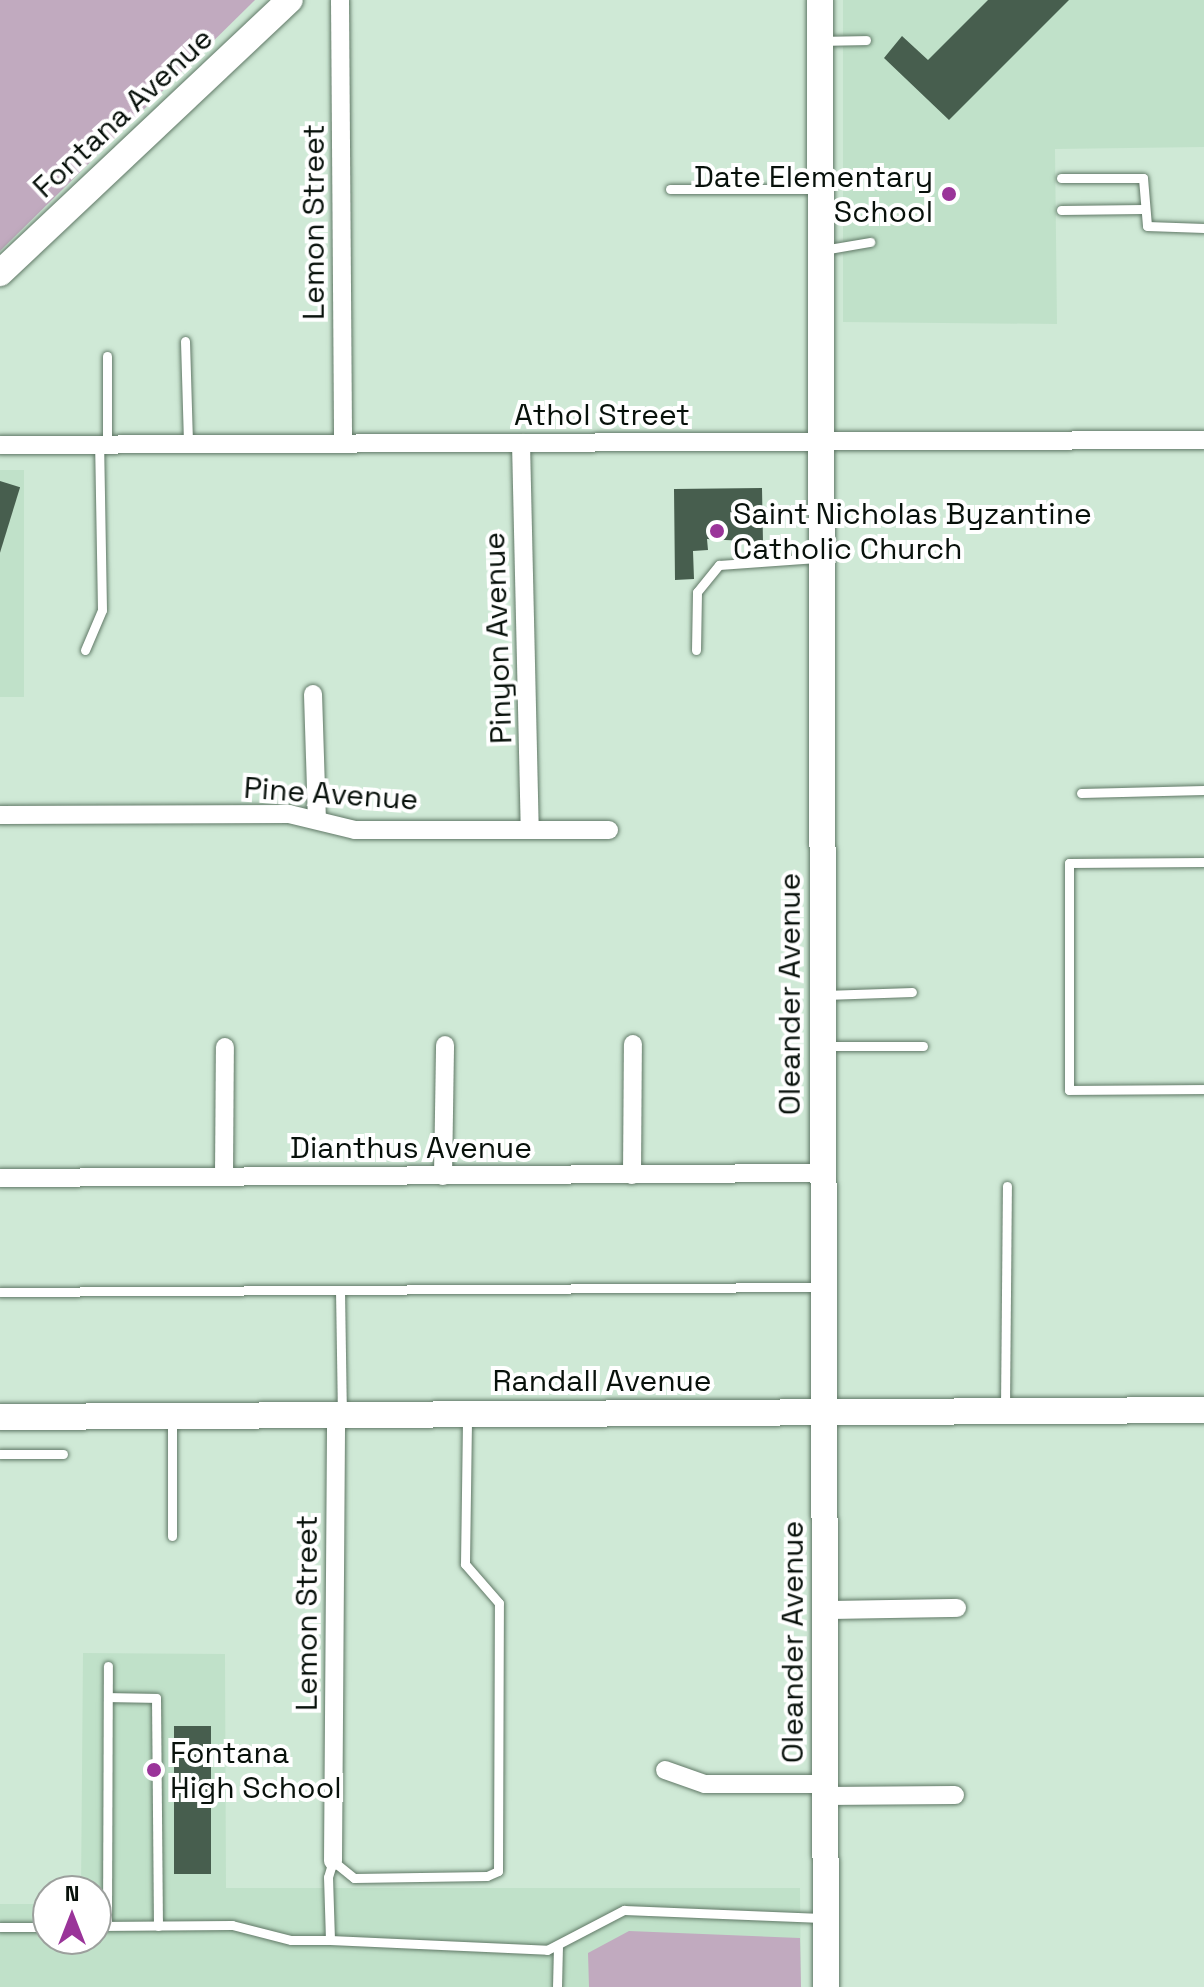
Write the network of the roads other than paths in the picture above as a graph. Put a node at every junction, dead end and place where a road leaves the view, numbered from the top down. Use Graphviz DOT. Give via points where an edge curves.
graph roads {
  1 [pos="290,0"];
  2 [pos="340,0"];
  3 [pos="820,0"];
  4 [pos="866,40"];
  5 [pos="820,41"];
  6 [pos="1061,178"];
  7 [pos="670,189"];
  8 [pos="820,189"];
  9 [pos="1143,209"];
  10 [pos="1061,210"];
  11 [pos="1204,228"];
  12 [pos="870,242"];
  13 [pos="820,250"];
  14 [pos="0,273"];
  15 [pos="185,341"];
  16 [pos="107,356"];
  17 [pos="1204,440"];
  18 [pos="820,442"];
  19 [pos="521,443"];
  20 [pos="343,444"];
  21 [pos="0,445"];
  22 [pos="103,445"];
  23 [pos="188,445"];
  24 [pos="821,558"];
  25 [pos="85,650"];
  26 [pos="696,650"];
  27 [pos="313,694"];
  28 [pos="1204,790"];
  29 [pos="1081,793"];
  30 [pos="0,815"];
  31 [pos="317,818"];
  32 [pos="530,830"];
  33 [pos="609,830"];
  34 [pos="1204,862"];
  35 [pos="912,992"];
  36 [pos="822,995"];
  37 [pos="633,1044"];
  38 [pos="445,1045"];
  39 [pos="822,1046"];
  40 [pos="923,1046"];
  41 [pos="225,1047"];
  42 [pos="1204,1089"];
  43 [pos="823,1173"];
  44 [pos="632,1175"];
  45 [pos="224,1176"];
  46 [pos="443,1176"];
  47 [pos="0,1178"];
  48 [pos="1007,1186"];
  49 [pos="823,1287"];
  50 [pos="340,1290"];
  51 [pos="0,1292"];
  52 [pos="1204,1410"];
  53 [pos="823,1411"];
  54 [pos="1005,1411"];
  55 [pos="467,1413"];
  56 [pos="339,1414"];
  57 [pos="172,1415"];
  58 [pos="0,1417"];
  59 [pos="0,1454"];
  60 [pos="63,1454"];
  61 [pos="172,1536"];
  62 [pos="957,1608"];
  63 [pos="824,1610"];
  64 [pos="108,1666"];
  65 [pos="108,1697"];
  66 [pos="665,1770"];
  67 [pos="825,1790"];
  68 [pos="955,1795"];
  69 [pos="333,1861"];
  70 [pos="103,1875"];
  71 [pos="826,1918"];
  72 [pos="112,1926"];
  73 [pos="158,1926"];
  74 [pos="0,1927"];
  75 [pos="32,1927"];
  76 [pos="330,1940"];
  77 [pos="558,1946"];
  78 [pos="557,1987"];
  79 [pos="826,1987"];
  1 -- 14 [label="street, Fontana Avenue"];
  2 -- 20 [label="street, Lemon Street"];
  3 -- 5 [label="street, Oleander Avenue"];
  4 -- 5 [label="lane"];
  5 -- 8 [label="street, Oleander Avenue"];
  6 -- 9 [label="lane" via="1143,178"];
  7 -- 8 [label="lane"];
  8 -- 13 [label="street, Oleander Avenue"];
  9 -- 10 [label="lane"];
  9 -- 11 [label="lane" via="1147,226"];
  12 -- 13 [label="lane"];
  13 -- 18 [label="street, Oleander Avenue"];
  15 -- 23 [label="lane"];
  16 -- 22 [label="lane"];
  17 -- 18 [label="street, Athol Street"];
  18 -- 19 [label="street, Athol Street"];
  18 -- 24 [label="street, Oleander Avenue"];
  19 -- 20 [label="street, Athol Street"];
  19 -- 32 [label="street, Pinyon Avenue"];
  20 -- 23 [label="street, Athol Street"];
  21 -- 22 [label="street, Athol Street"];
  22 -- 23 [label="street, Athol Street"];
  22 -- 25 [label="lane" via="102,610"];
  24 -- 26 [label="lane" via="719,565 697,592"];
  24 -- 36 [label="street, Oleander Avenue"];
  27 -- 31 [label="street"];
  28 -- 29 [label="lane"];
  30 -- 31 [label="street, Pine Avenue"];
  31 -- 32 [label="street, Pine Avenue" via="355,830"];
  32 -- 33 [label="street, Pine Avenue"];
  34 -- 42 [label="lane" via="1069,863 1069,1090"];
  35 -- 36 [label="lane"];
  36 -- 39 [label="street, Oleander Avenue"];
  37 -- 44 [label="street"];
  38 -- 46 [label="street"];
  39 -- 40 [label="lane"];
  39 -- 43 [label="street, Oleander Avenue"];
  41 -- 45 [label="street"];
  43 -- 44 [label="street, Dianthus Avenue"];
  43 -- 49 [label="street, Oleander Avenue"];
  44 -- 46 [label="street, Dianthus Avenue"];
  45 -- 46 [label="street, Dianthus Avenue"];
  45 -- 47 [label="street, Dianthus Avenue"];
  48 -- 54 [label="lane"];
  49 -- 50 [label="lane"];
  49 -- 53 [label="street, Oleander Avenue"];
  50 -- 51 [label="lane"];
  50 -- 56 [label="lane"];
  52 -- 54 [label="street, Randall Avenue"];
  53 -- 54 [label="street, Randall Avenue"];
  53 -- 55 [label="street, Randall Avenue"];
  53 -- 63 [label="street, Oleander Avenue"];
  55 -- 56 [label="street, Randall Avenue"];
  55 -- 69 [label="lane" via="465,1564 499,1603 498,1871 487,1876 354,1878"];
  56 -- 57 [label="street, Randall Avenue"];
  56 -- 69 [label="street, Lemon Street"];
  57 -- 58 [label="street, Randall Avenue"];
  57 -- 61 [label="lane"];
  59 -- 60 [label="lane"];
  62 -- 63 [label="street"];
  63 -- 67 [label="street, Oleander Avenue"];
  64 -- 65 [label="lane"];
  65 -- 70 [label="lane"];
  65 -- 73 [label="lane" via="156,1698"];
  66 -- 67 [label="street" via="705,1784"];
  67 -- 68 [label="street"];
  67 -- 71 [label="street, Oleander Avenue"];
  69 -- 76 [label="lane" via="328,1877"];
  71 -- 77 [label="lane" via="624,1910"];
  71 -- 79 [label="street, Oleander Avenue"];
  72 -- 73 [label="lane"];
  73 -- 76 [label="lane" via="232,1925 291,1940"];
  74 -- 75 [label="lane"];
  76 -- 77 [label="lane" via="547,1950"];
  77 -- 78 [label="lane"];
}
